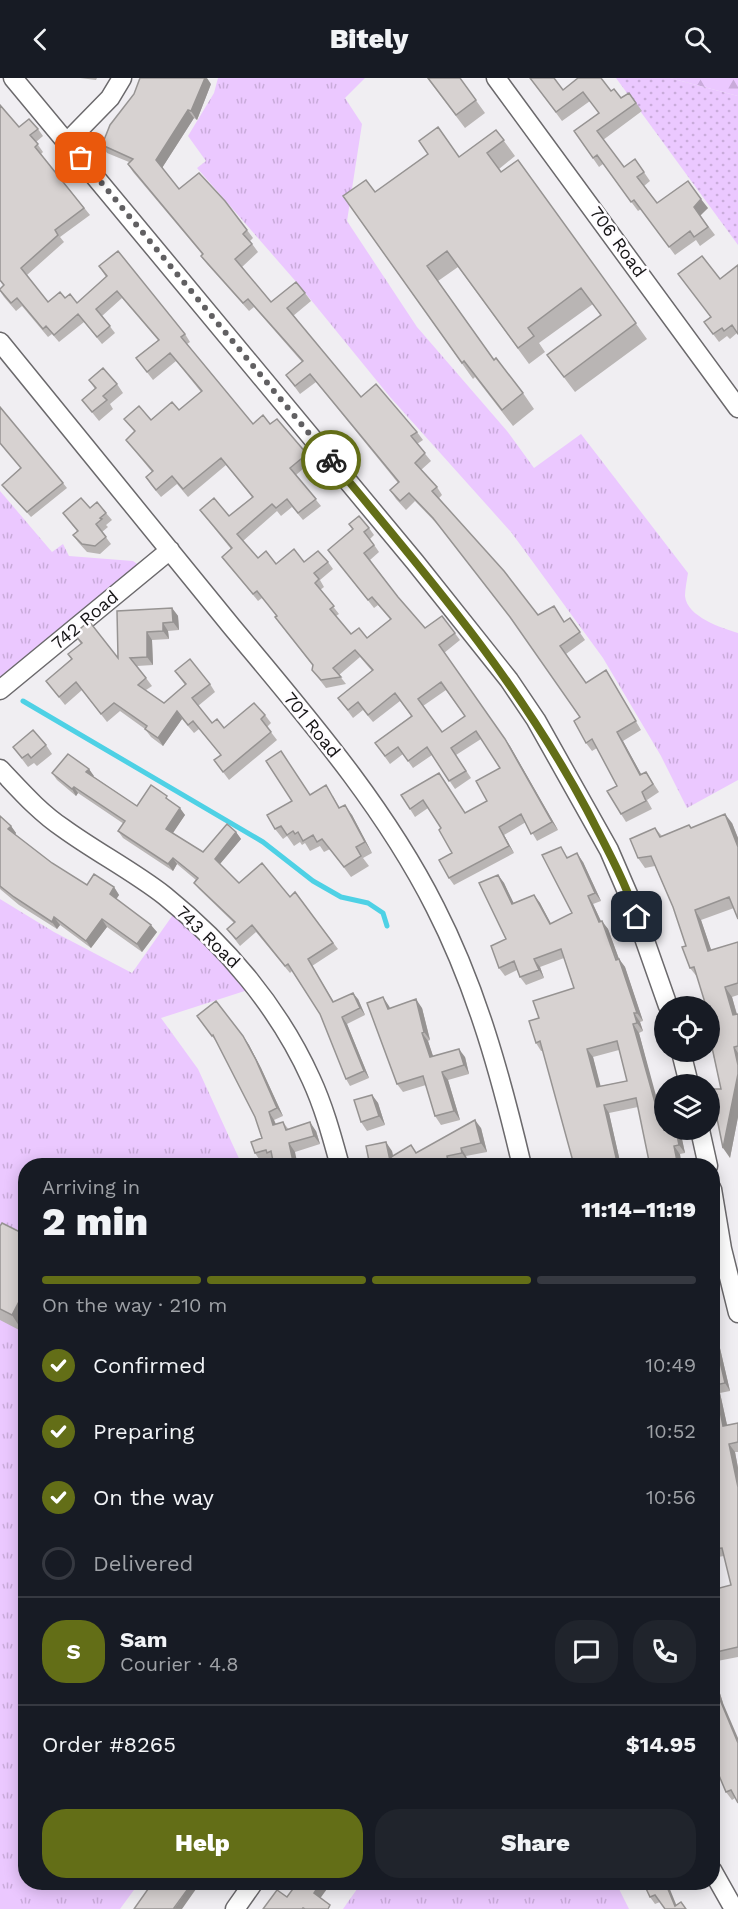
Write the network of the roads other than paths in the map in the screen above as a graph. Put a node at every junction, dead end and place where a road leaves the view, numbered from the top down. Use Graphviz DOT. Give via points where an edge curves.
graph roads {
  1 [pos="13,78"];
  2 [pos="122,78"];
  3 [pos="496,78"];
  4 [pos="67,142"];
  5 [pos="0,342"];
  6 [pos="738,408"];
  7 [pos="170,550"];
  8 [pos="0,690"];
  9 [pos="0,769"];
  10 [pos="665,996"];
  11 [pos="702,1140"];
  12 [pos="337,1158"];
  13 [pos="520,1158"];
  14 [pos="706,1158"];
  15 [pos="720,1259"];
  16 [pos="738,1313"];
  17 [pos="720,1884"];
  18 [pos="248,1890"];
  19 [pos="235,1909"];
  20 [pos="734,1909"];
  1 -- 4 [label="street"];
  2 -- 4 [label="street" via="110,98"];
  3 -- 6 [label="street, 706 Road"];
  4 -- 10 [label="street" via="509,680 609,850 632,901"];
  5 -- 7 [label="street, 701 Road"];
  7 -- 8 [label="street, 742 Road"];
  7 -- 13 [label="street, 701 Road" via="343,762 420,879 480,1013"];
  9 -- 12 [label="street, 743 Road" via="28,800 61,827 165,896 244,973 276,1016 311,1079"];
  11 -- 14 [label="street"];
  15 -- 16 [label="street"];
  17 -- 20 [label="street"];
  18 -- 19 [label="street"];
}
